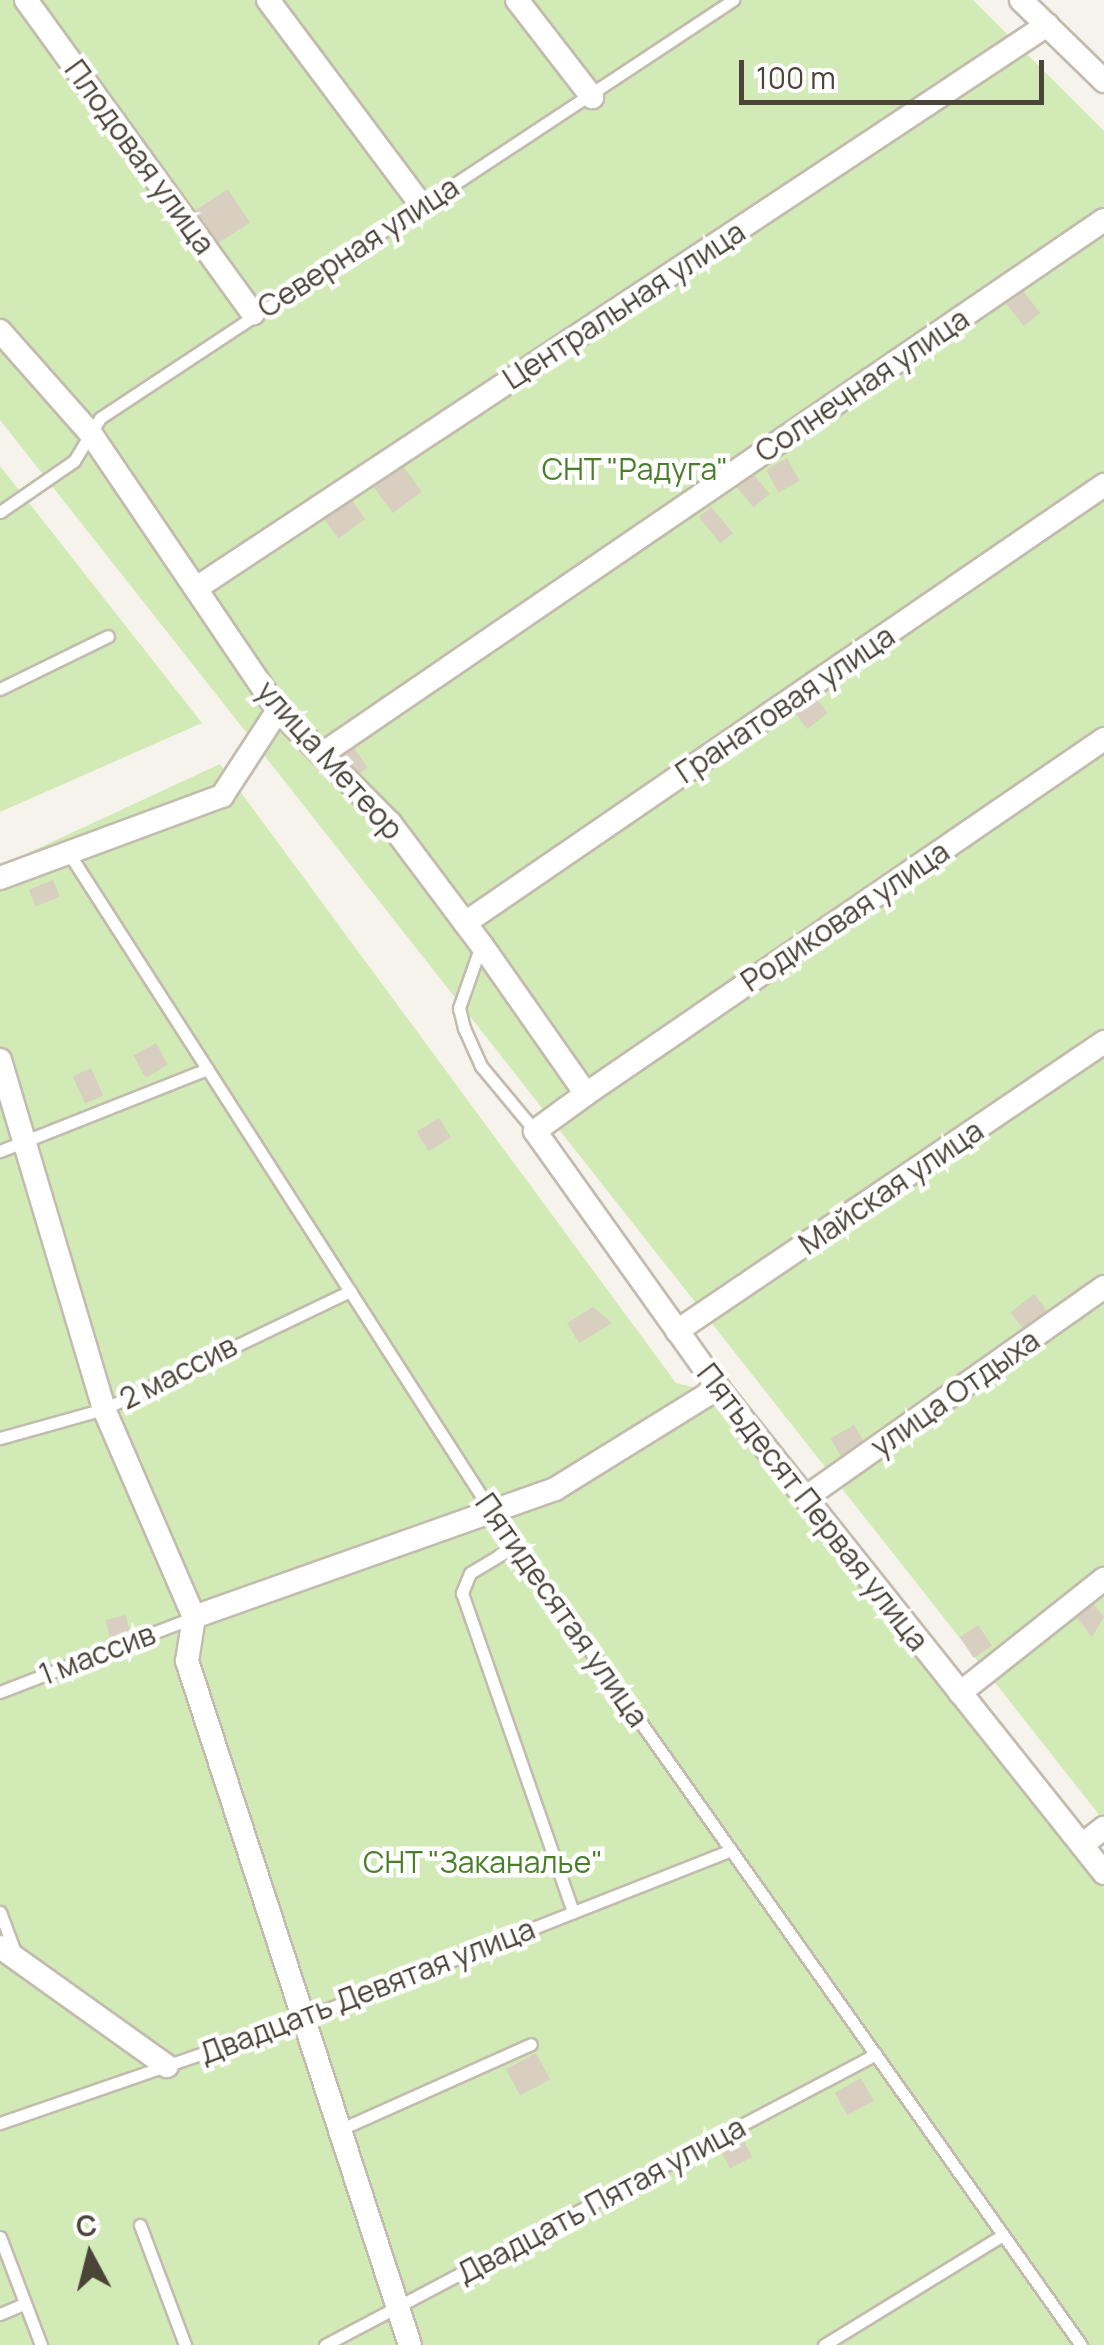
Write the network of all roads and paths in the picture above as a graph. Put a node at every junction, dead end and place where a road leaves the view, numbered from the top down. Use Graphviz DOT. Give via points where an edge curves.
graph roads {
  1 [pos="26,0"];
  2 [pos="268,0"];
  3 [pos="517,0"];
  4 [pos="733,0"];
  5 [pos="1021,0"];
  6 [pos="1048,25"];
  7 [pos="1104,81"];
  8 [pos="592,97"];
  9 [pos="422,206"];
  10 [pos="1104,220"];
  11 [pos="253,314"];
  12 [pos="0,330"];
  13 [pos="91,434"];
  14 [pos="1104,485"];
  15 [pos="0,512"];
  16 [pos="201,585"];
  17 [pos="108,636"];
  18 [pos="0,689"];
  19 [pos="278,710"];
  20 [pos="1104,739"];
  21 [pos="322,754"];
  22 [pos="70,856"];
  23 [pos="0,878"];
  24 [pos="465,923"];
  25 [pos="481,944"];
  26 [pos="1104,1042"];
  27 [pos="0,1060"];
  28 [pos="207,1069"];
  29 [pos="586,1094"];
  30 [pos="535,1131"];
  31 [pos="27,1142"];
  32 [pos="0,1152"];
  33 [pos="1104,1287"];
  34 [pos="350,1291"];
  35 [pos="677,1332"];
  36 [pos="718,1388"];
  37 [pos="104,1408"];
  38 [pos="0,1438"];
  39 [pos="805,1498"];
  40 [pos="489,1508"];
  41 [pos="516,1546"];
  42 [pos="1104,1580"];
  43 [pos="194,1617"];
  44 [pos="0,1692"];
  45 [pos="960,1693"];
  46 [pos="1104,1828"];
  47 [pos="1082,1845"];
  48 [pos="731,1850"];
  49 [pos="1104,1873"];
  50 [pos="0,1912"];
  51 [pos="572,1912"];
  52 [pos="9,1954"];
  53 [pos="302,2019"];
  54 [pos="531,2044"];
  55 [pos="876,2054"];
  56 [pos="167,2066"];
  57 [pos="0,2123"];
  58 [pos="338,2130"];
  59 [pos="140,2225"];
  60 [pos="1004,2235"];
  61 [pos="0,2236"];
  62 [pos="23,2304"];
  63 [pos="396,2308"];
  64 [pos="0,2314"];
  65 [pos="42,2345"];
  66 [pos="185,2345"];
  67 [pos="325,2345"];
  68 [pos="410,2345"];
  69 [pos="824,2345"];
  70 [pos="1082,2345"];
  1 -- 11 [label="street, Плодовая улица"];
  2 -- 9 [label="street"];
  3 -- 8 [label="street"];
  4 -- 8 [label="lane, Северная улица"];
  5 -- 6 [label="street"];
  6 -- 7 [label="street"];
  6 -- 16 [label="street, Центральная улица"];
  8 -- 9 [label="lane, Северная улица"];
  9 -- 11 [label="lane, Северная улица"];
  10 -- 21 [label="street, Солнечная улица"];
  11 -- 13 [label="lane, Северная улица" via="100,418"];
  12 -- 13 [label="street, улица Метеор"];
  13 -- 15 [label="lane, Северная улица" via="37,493"];
  13 -- 16 [label="street, улица Метеор"];
  14 -- 24 [label="street, Гранатовая улица"];
  16 -- 19 [label="street, улица Метеор"];
  17 -- 18 [label="lane"];
  19 -- 21 [label="street, улица Метеор"];
  19 -- 22 [label="street" via="222,796"];
  20 -- 29 [label="street, Родиковая улица"];
  21 -- 24 [label="street, улица Метеор"];
  22 -- 23 [label="street"];
  22 -- 28 [label="lane, Пятидесятая улица"];
  24 -- 25 [label="street, улица Метеор"];
  25 -- 29 [label="street, улица Метеор"];
  25 -- 30 [label="lane" via="459,1008 464,1028 481,1066"];
  26 -- 35 [label="street, Майская улица"];
  27 -- 31 [label="street"];
  28 -- 31 [label="lane"];
  28 -- 34 [label="lane, Пятидесятая улица"];
  29 -- 30 [label="street"];
  30 -- 35 [label="street, Пятьдесят Первая улица"];
  31 -- 32 [label="lane"];
  31 -- 37 [label="street"];
  33 -- 39 [label="street, улица Отдыха"];
  34 -- 37 [label="lane, 2 массив"];
  34 -- 40 [label="lane, Пятидесятая улица"];
  35 -- 36 [label="street, Пятьдесят Первая улица"];
  36 -- 39 [label="street, Пятьдесят Первая улица"];
  36 -- 40 [label="street" via="555,1489"];
  37 -- 38 [label="lane, 2 массив"];
  37 -- 43 [label="street"];
  39 -- 45 [label="street, Пятьдесят Первая улица"];
  40 -- 41 [label="lane, Пятидесятая улица"];
  40 -- 43 [label="street"];
  41 -- 48 [label="lane, Пятидесятая улица"];
  41 -- 51 [label="lane" via="470,1573 462,1593"];
  42 -- 45 [label="street"];
  43 -- 44 [label="lane, 1 массив"];
  43 -- 53 [label="street" via="187,1661"];
  45 -- 47 [label="street, Пятьдесят Первая улица"];
  46 -- 47 [label="street"];
  47 -- 49 [label="street, Пятьдесят Первая улица"];
  48 -- 51 [label="lane, Двадцать Девятая улица"];
  48 -- 55 [label="lane, Пятидесятая улица"];
  50 -- 52 [label="lane"];
  51 -- 53 [label="lane, Двадцать Девятая улица"];
  52 -- 56 [label="street"];
  53 -- 56 [label="lane, Двадцать Девятая улица"];
  53 -- 58 [label="street"];
  54 -- 58 [label="lane"];
  55 -- 60 [label="lane, Пятидесятая улица"];
  55 -- 63 [label="lane, Двадцать Пятая улица"];
  56 -- 57 [label="lane, Двадцать Девятая улица"];
  58 -- 63 [label="street"];
  59 -- 66 [label="lane"];
  60 -- 69 [label="lane"];
  60 -- 70 [label="lane, Пятидесятая улица"];
  61 -- 62 [label="lane"];
  62 -- 64 [label="lane"];
  62 -- 65 [label="lane"];
  63 -- 67 [label="lane, Двадцать Пятая улица"];
  63 -- 68 [label="street"];
}
